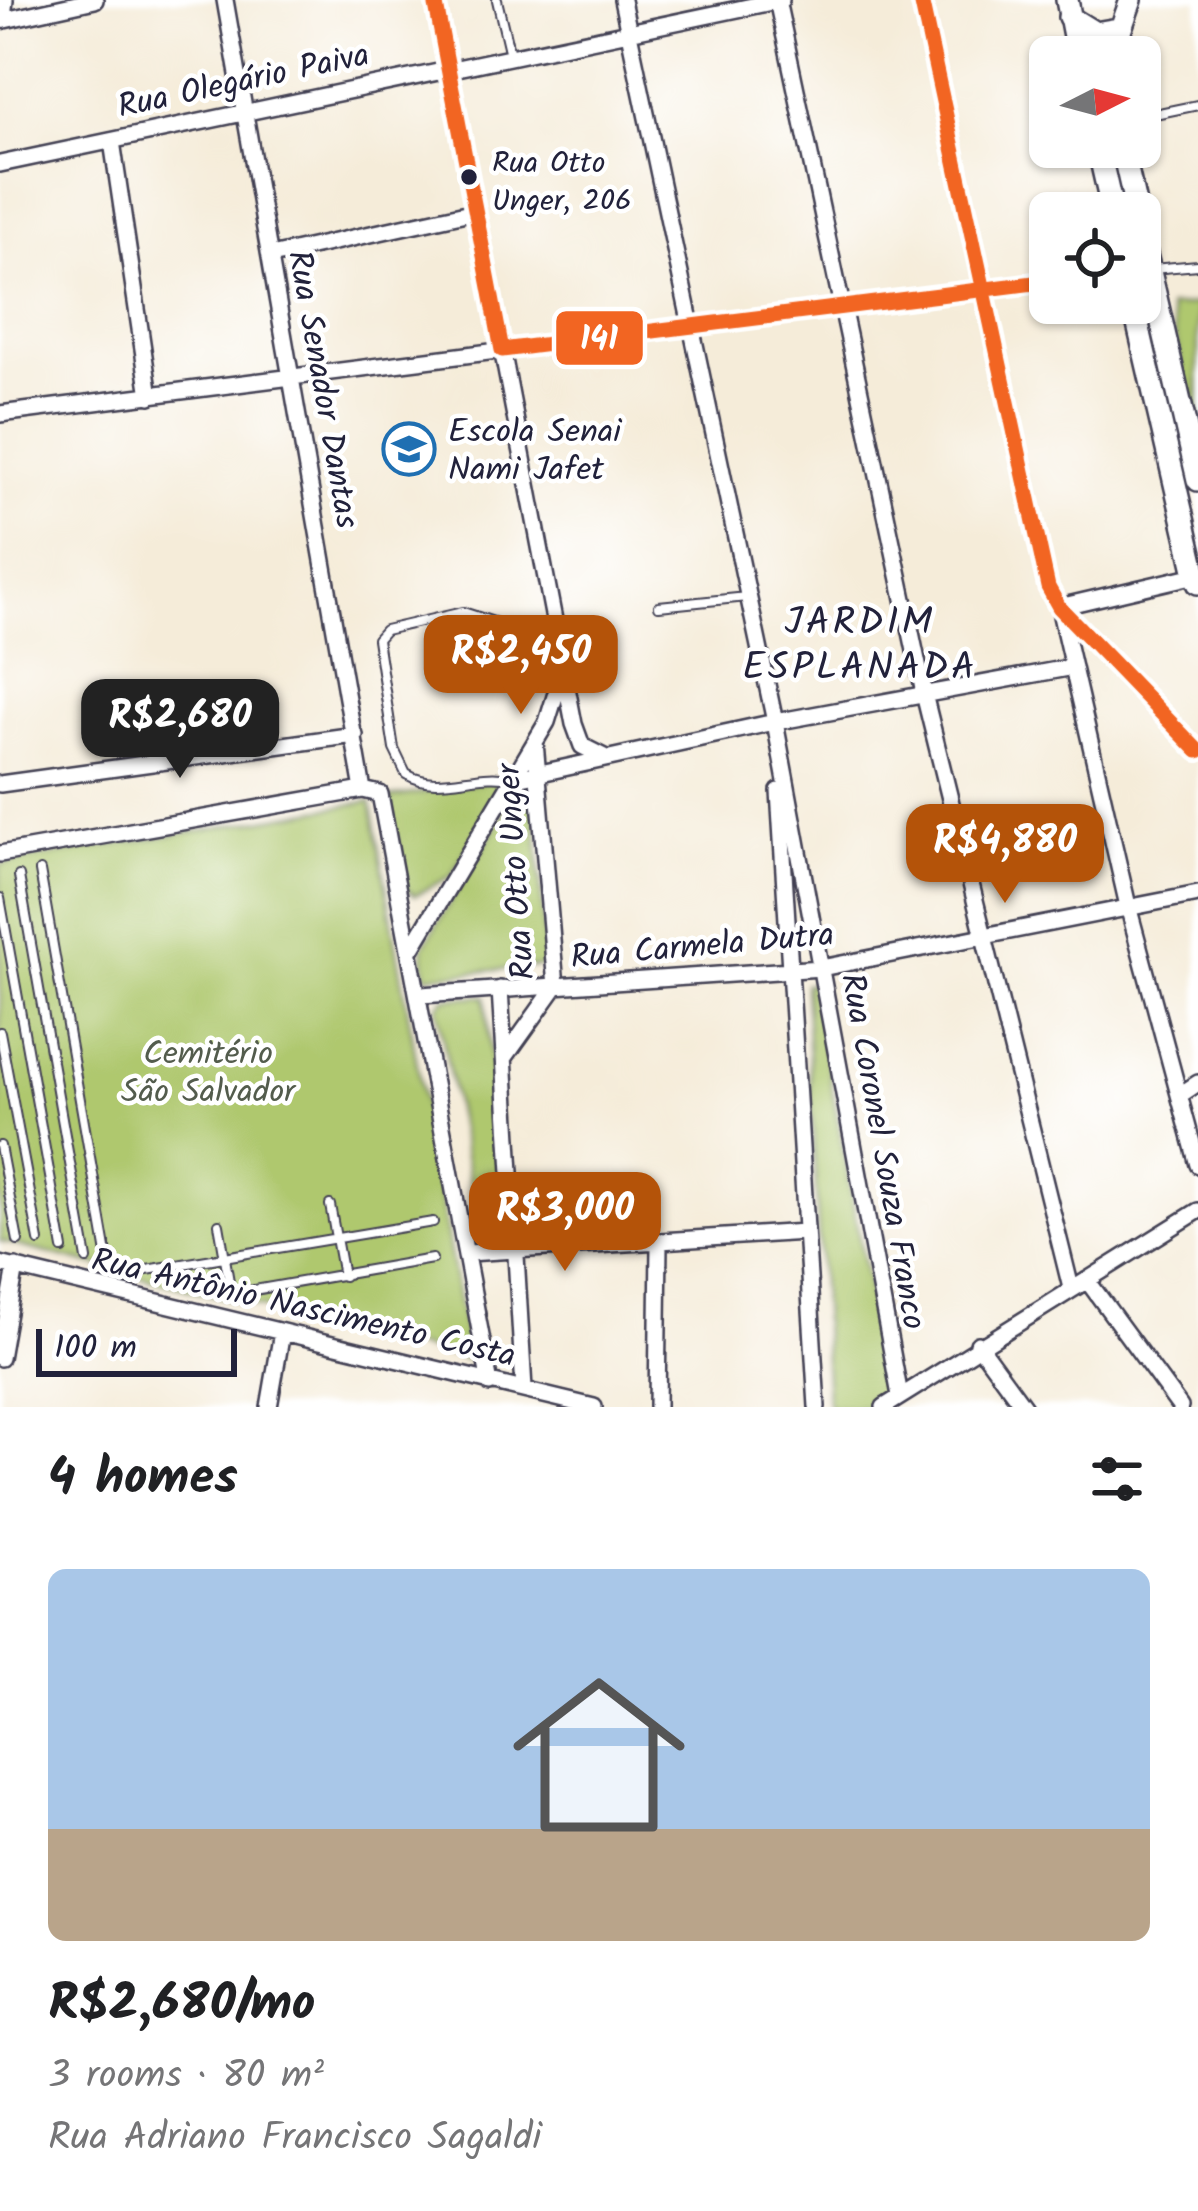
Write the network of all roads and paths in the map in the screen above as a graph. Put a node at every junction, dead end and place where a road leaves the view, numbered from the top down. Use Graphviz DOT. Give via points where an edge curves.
graph roads {
  1 [pos="2,0"];
  2 [pos="95,0"];
  3 [pos="225,0"];
  4 [pos="435,0"];
  5 [pos="497,0"];
  6 [pos="622,0"];
  7 [pos="779,0"];
  8 [pos="921,0"];
  9 [pos="1131,0"];
  10 [pos="1068,9"];
  11 [pos="0,20"];
  12 [pos="1118,29"];
  13 [pos="629,32"];
  14 [pos="1116,36"];
  15 [pos="510,57"];
  16 [pos="449,70"];
  17 [pos="1198,105"];
  18 [pos="247,112"];
  19 [pos="1161,113"];
  20 [pos="112,141"];
  21 [pos="0,164"];
  22 [pos="476,211"];
  23 [pos="271,256"];
  24 [pos="1198,265"];
  25 [pos="1161,268"];
  26 [pos="1029,284"];
  27 [pos="984,289"];
  28 [pos="840,309"];
  29 [pos="1138,324"];
  30 [pos="1159,324"];
  31 [pos="693,326"];
  32 [pos="502,350"];
  33 [pos="294,376"];
  34 [pos="150,396"];
  35 [pos="0,414"];
  36 [pos="1198,481"];
  37 [pos="1197,579"];
  38 [pos="748,597"];
  39 [pos="659,606"];
  40 [pos="1059,607"];
  41 [pos="560,649"];
  42 [pos="1073,668"];
  43 [pos="563,669"];
  44 [pos="925,698"];
  45 [pos="775,722"];
  46 [pos="355,735"];
  47 [pos="535,742"];
  48 [pos="1198,751"];
  49 [pos="604,757"];
  50 [pos="541,771"];
  51 [pos="513,779"];
  52 [pos="0,784"];
  53 [pos="363,790"];
  54 [pos="0,854"];
  55 [pos="40,871"];
  56 [pos="19,876"];
  57 [pos="453,883"];
  58 [pos="1198,894"];
  59 [pos="0,898"];
  60 [pos="1128,906"];
  61 [pos="406,920"];
  62 [pos="983,936"];
  63 [pos="412,948"];
  64 [pos="820,968"];
  65 [pos="790,972"];
  66 [pos="556,986"];
  67 [pos="500,989"];
  68 [pos="422,994"];
  69 [pos="0,1032"];
  70 [pos="506,1057"];
  71 [pos="1198,1083"];
  72 [pos="1180,1096"];
  73 [pos="0,1146"];
  74 [pos="1198,1165"];
  75 [pos="330,1205"];
  76 [pos="1198,1211"];
  77 [pos="433,1222"];
  78 [pos="219,1224"];
  79 [pos="805,1232"];
  80 [pos="39,1240"];
  81 [pos="336,1240"];
  82 [pos="18,1241"];
  83 [pos="659,1244"];
  84 [pos="63,1249"];
  85 [pos="515,1250"];
  86 [pos="468,1253"];
  87 [pos="87,1259"];
  88 [pos="432,1259"];
  89 [pos="108,1260"];
  90 [pos="224,1261"];
  91 [pos="8,1266"];
  92 [pos="135,1272"];
  93 [pos="343,1276"];
  94 [pos="1079,1284"];
  95 [pos="282,1332"];
  96 [pos="978,1344"];
  97 [pos="0,1358"];
  98 [pos="490,1384"];
  99 [pos="524,1389"];
  100 [pos="900,1396"];
  101 [pos="545,1402"];
  102 [pos="269,1407"];
  103 [pos="594,1407"];
  104 [pos="657,1407"];
  105 [pos="817,1407"];
  106 [pos="884,1407"];
  107 [pos="1024,1407"];
  108 [pos="1180,1407"];
  1 -- 11 [label="main road"];
  2 -- 11 [label="street"];
  3 -- 18 [label="street, Rua Senador Dantas"];
  4 -- 16 [label="street, Rua Otto Unger"];
  5 -- 15 [label="lane"];
  6 -- 13 [label="street, Rua Coronel Souza Franco"];
  7 -- 13 [label="street, Rua Olegário Paiva"];
  7 -- 28 [label="street"];
  8 -- 27 [label="street"];
  9 -- 12 [label="main road"];
  10 -- 12 [label="main road" via="1095,33"];
  12 -- 14 [label="main road"];
  13 -- 15 [label="street, Rua Olegário Paiva"];
  13 -- 31 [label="street, Rua Coronel Souza Franco"];
  15 -- 16 [label="street, Rua Olegário Paiva"];
  16 -- 18 [label="street, Rua Olegário Paiva"];
  16 -- 22 [label="street, Rua Otto Unger"];
  17 -- 19 [label="lane"];
  18 -- 20 [label="street, Rua Olegário Paiva"];
  18 -- 23 [label="street, Rua Senador Dantas"];
  20 -- 21 [label="street, Rua Olegário Paiva"];
  20 -- 34 [label="street"];
  22 -- 23 [label="street"];
  22 -- 32 [label="street, Rua Otto Unger"];
  23 -- 33 [label="street, Rua Senador Dantas"];
  24 -- 25 [label="lane"];
  26 -- 27 [label="street"];
  27 -- 28 [label="street"];
  27 -- 40 [label="street" via="1042,566"];
  28 -- 31 [label="street"];
  28 -- 44 [label="street"];
  29 -- 37 [label="main road"];
  30 -- 36 [label="main road"];
  31 -- 32 [label="street"];
  31 -- 38 [label="street, Rua Coronel Souza Franco"];
  32 -- 33 [label="street"];
  32 -- 41 [label="street, Rua Otto Unger"];
  33 -- 34 [label="street"];
  33 -- 46 [label="street, Rua Senador Dantas"];
  34 -- 35 [label="street"];
  37 -- 40 [label="street"];
  38 -- 39 [label="lane"];
  38 -- 45 [label="street, Rua Coronel Souza Franco"];
  40 -- 42 [label="street"];
  40 -- 48 [label="street"];
  41 -- 43 [label="street, Rua Otto Unger"];
  41 -- 51 [label="lane" via="520,655 500,624 463,612 385,630 377,639 401,770 429,784"];
  42 -- 44 [label="street"];
  42 -- 60 [label="street"];
  43 -- 47 [label="street, Rua Otto Unger"];
  43 -- 49 [label="street, Rua Otto Unger" via="578,739"];
  44 -- 45 [label="street"];
  44 -- 62 [label="street"];
  45 -- 49 [label="street"];
  45 -- 64 [label="street, Rua Coronel Souza Franco"];
  45 -- 65 [label="street"];
  46 -- 52 [label="street"];
  46 -- 53 [label="street, Rua Senador Dantas"];
  47 -- 50 [label="street, Rua Otto Unger"];
  47 -- 51 [label="street, Rua Otto Unger"];
  49 -- 50 [label="street"];
  50 -- 51 [label="street"];
  50 -- 66 [label="street, Rua Otto Unger"];
  51 -- 57 [label="street, Rua Otto Unger"];
  53 -- 54 [label="street"];
  53 -- 61 [label="street" via="380,794 386,806"];
  55 -- 89 [label="lane"];
  56 -- 87 [label="lane"];
  57 -- 61 [label="street"];
  57 -- 63 [label="street, Rua Otto Unger"];
  58 -- 60 [label="street, Rua Carmela Dutra"];
  59 -- 84 [label="lane"];
  60 -- 62 [label="street, Rua Carmela Dutra"];
  60 -- 72 [label="street"];
  61 -- 63 [label="street"];
  62 -- 64 [label="street, Rua Carmela Dutra"];
  62 -- 94 [label="street"];
  63 -- 68 [label="street"];
  64 -- 65 [label="street, Rua Carmela Dutra"];
  64 -- 100 [label="street, Rua Coronel Souza Franco"];
  65 -- 66 [label="street, Rua Carmela Dutra"];
  65 -- 79 [label="street"];
  66 -- 67 [label="street, Rua Carmela Dutra"];
  66 -- 70 [label="street, Rua Otto Unger"];
  67 -- 68 [label="street, Rua Carmela Dutra"];
  67 -- 70 [label="street"];
  68 -- 86 [label="street"];
  69 -- 80 [label="lane"];
  70 -- 85 [label="street"];
  71 -- 72 [label="street"];
  72 -- 74 [label="street"];
  73 -- 82 [label="lane"];
  75 -- 81 [label="lane"];
  76 -- 94 [label="street"];
  77 -- 81 [label="lane"];
  78 -- 90 [label="lane"];
  79 -- 83 [label="street"];
  79 -- 105 [label="street"];
  81 -- 90 [label="lane"];
  81 -- 93 [label="lane"];
  83 -- 85 [label="street"];
  83 -- 104 [label="street"];
  85 -- 86 [label="street"];
  85 -- 99 [label="street"];
  86 -- 98 [label="street"];
  88 -- 93 [label="lane"];
  90 -- 92 [label="lane"];
  90 -- 93 [label="lane" via="237,1293"];
  91 -- 95 [label="street, Rua Antônio Nascimento Costa"];
  91 -- 97 [label="street"];
  94 -- 96 [label="street"];
  94 -- 108 [label="street"];
  95 -- 98 [label="street, Rua Antônio Nascimento Costa"];
  95 -- 102 [label="street"];
  96 -- 100 [label="street"];
  96 -- 107 [label="street"];
  98 -- 99 [label="street, Rua Antônio Nascimento Costa"];
  99 -- 101 [label="street, Rua Antônio Nascimento Costa"];
  100 -- 106 [label="street"];
  101 -- 103 [label="street, Rua Antônio Nascimento Costa"];
}
